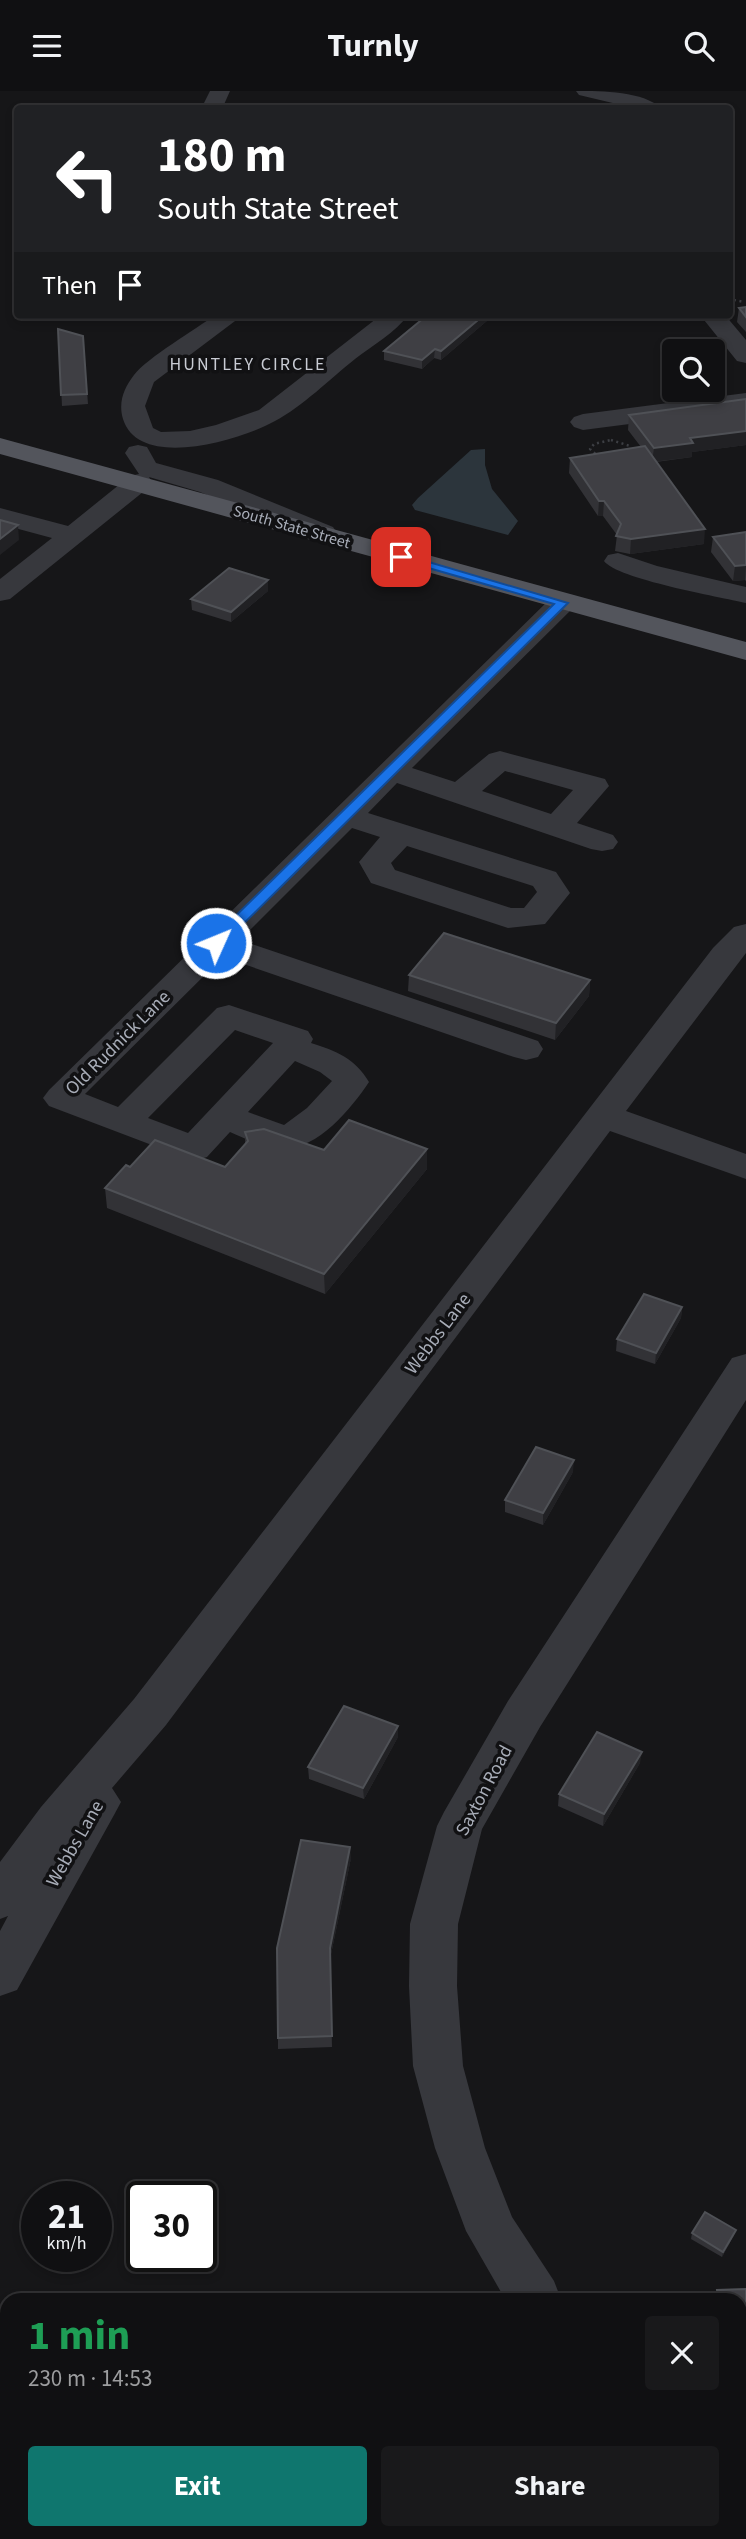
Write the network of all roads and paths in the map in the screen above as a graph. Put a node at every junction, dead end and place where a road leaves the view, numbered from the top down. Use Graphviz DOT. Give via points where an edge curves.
graph roads {
  1 [pos="586,91"];
  2 [pos="647,105"];
  3 [pos="734,300"];
  4 [pos="745,301"];
  5 [pos="745,308"];
  6 [pos="225,319"];
  7 [pos="385,319"];
  8 [pos="715,319"];
  9 [pos="366,326"];
  10 [pos="746,356"];
  11 [pos="746,401"];
  12 [pos="583,422"];
  13 [pos="147,446"];
  14 [pos="2,448"];
  15 [pos="595,456"];
  16 [pos="629,456"];
  17 [pos="585,459"];
  18 [pos="639,460"];
  19 [pos="112,474"];
  20 [pos="139,482"];
  21 [pos="0,516"];
  22 [pos="72,535"];
  23 [pos="335,538"];
  24 [pos="618,561"];
  25 [pos="0,593"];
  26 [pos="746,595"];
  27 [pos="562,603"];
  28 [pos="684,635"];
  29 [pos="746,651"];
  30 [pos="746,663"];
  31 [pos="391,771"];
  32 [pos="460,794"];
  33 [pos="346,816"];
  34 [pos="556,827"];
  35 [pos="401,833"];
  36 [pos="602,842"];
  37 [pos="746,916"];
  38 [pos="216,943"];
  39 [pos="735,944"];
  40 [pos="288,1047"];
  41 [pos="526,1049"];
  42 [pos="602,1115"];
  43 [pos="225,1116"];
  44 [pos="124,1122"];
  45 [pos="746,1167"];
  46 [pos="746,1368"];
  47 [pos="150,1712"];
  48 [pos="0,1899"];
  49 [pos="0,1975"];
  50 [pos="531,2293"];
  1 -- 2 [label="street"];
  3 -- 4 [label="path"];
  4 -- 5 [label="path"];
  6 -- 13 [label="street" via="145,377 133,395 132,411"];
  7 -- 9 [label="street"];
  8 -- 10 [label="street"];
  9 -- 13 [label="street" via="268,415 214,433"];
  11 -- 12 [label="street"];
  13 -- 19 [label="street"];
  13 -- 23 [label="street" via="146,468 209,486"];
  14 -- 19 [label="main road, South State Street"];
  15 -- 16 [label="path" via="614,460"];
  15 -- 16 [label="path" via="591,446 611,440 630,446"];
  15 -- 17 [label="path"];
  16 -- 18 [label="path"];
  19 -- 20 [label="main road, South State Street"];
  20 -- 22 [label="street"];
  20 -- 23 [label="main road, South State Street"];
  21 -- 22 [label="street"];
  22 -- 25 [label="street"];
  23 -- 27 [label="main road, South State Street"];
  24 -- 26 [label="street"];
  27 -- 28 [label="main road, South State Street"];
  27 -- 31 [label="street, Old Rudnick Lane"];
  28 -- 29 [label="main road, South State Street"];
  28 -- 30 [label="main road"];
  31 -- 32 [label="street"];
  31 -- 33 [label="street, Old Rudnick Lane"];
  32 -- 34 [label="street"];
  32 -- 34 [label="street" via="500,760 594,786"];
  33 -- 35 [label="street"];
  33 -- 38 [label="street, Old Rudnick Lane"];
  34 -- 36 [label="street"];
  35 -- 35 [label="street" via="544,879 554,893 533,917 508,918 382,876 374,862"];
  37 -- 39 [label="street, Webbs Lane"];
  38 -- 41 [label="street"];
  38 -- 44 [label="street, Old Rudnick Lane" via="61,1098"];
  39 -- 42 [label="street, Webbs Lane"];
  40 -- 43 [label="street"];
  40 -- 43 [label="street" via="338,1067 348,1073 351,1082 295,1135 283,1137"];
  40 -- 44 [label="street" via="296,1039 229,1016"];
  42 -- 45 [label="street"];
  42 -- 47 [label="street, Webbs Lane"];
  43 -- 44 [label="street" via="194,1149"];
  46 -- 50 [label="street, Saxton Road" via="524,1714 460,1826 434,1924 438,2066 456,2136 492,2231"];
  47 -- 48 [label="street, Webbs Lane" via="57,1821"];
  47 -- 49 [label="street, Webbs Lane"];
}
